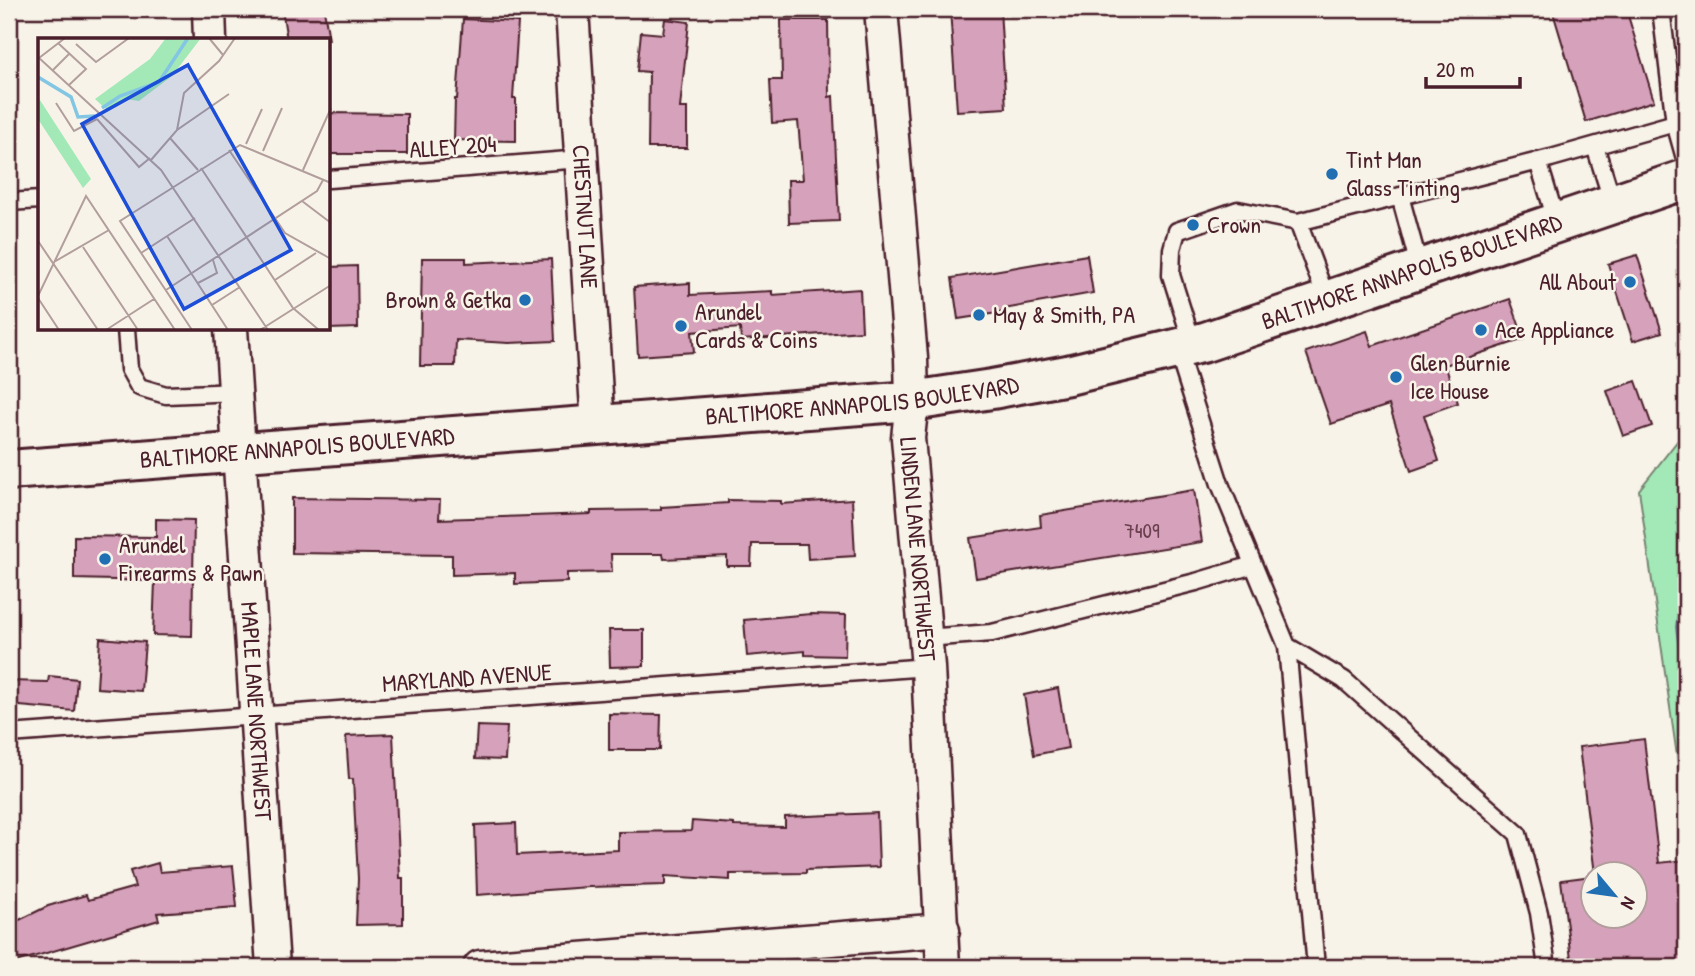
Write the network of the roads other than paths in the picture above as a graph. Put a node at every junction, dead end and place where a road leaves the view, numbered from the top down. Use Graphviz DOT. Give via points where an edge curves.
graph roads {
  1 [pos="209,9"];
  2 [pos="572,9"];
  3 [pos="881,9"];
  4 [pos="1661,9"];
  5 [pos="210,38"];
  6 [pos="1675,123"];
  7 [pos="1595,146"];
  8 [pos="582,159"];
  9 [pos="1538,162"];
  10 [pos="1686,162"];
  11 [pos="331,179"];
  12 [pos="1686,179"];
  13 [pos="1400,196"];
  14 [pos="38,200"];
  15 [pos="9,202"];
  16 [pos="1613,204"];
  17 [pos="1298,222"];
  18 [pos="1557,223"];
  19 [pos="1420,269"];
  20 [pos="1327,300"];
  21 [pos="126,331"];
  22 [pos="231,331"];
  23 [pos="1185,347"];
  24 [pos="237,392"];
  25 [pos="912,401"];
  26 [pos="598,426"];
  27 [pos="241,454"];
  28 [pos="9,471"];
  29 [pos="1253,565"];
  30 [pos="1287,646"];
  31 [pos="926,653"];
  32 [pos="255,716"];
  33 [pos="9,734"];
  34 [pos="943,930"];
  35 [pos="273,967"];
  36 [pos="480,967"];
  37 [pos="943,967"];
  38 [pos="1316,967"];
  39 [pos="1547,967"];
  1 -- 5 [label="street"];
  2 -- 8 [label="street, CHESTNUT LANE"];
  3 -- 25 [label="street, LINDEN LANE NORTHWEST"];
  4 -- 6 [label="lane"];
  6 -- 7 [label="lane"];
  6 -- 10 [label="lane"];
  7 -- 9 [label="lane"];
  7 -- 16 [label="lane"];
  8 -- 11 [label="lane, ALLEY 204"];
  8 -- 26 [label="street, CHESTNUT LANE"];
  9 -- 13 [label="lane"];
  9 -- 18 [label="lane"];
  12 -- 16 [label="main road, BALTIMORE ANNAPOLIS BOULEVARD"];
  13 -- 17 [label="lane"];
  13 -- 19 [label="lane"];
  14 -- 15 [label="lane"];
  16 -- 18 [label="main road, BALTIMORE ANNAPOLIS BOULEVARD"];
  17 -- 20 [label="lane"];
  17 -- 23 [label="lane" via="1238,210 1177,231 1171,275"];
  18 -- 19 [label="main road, BALTIMORE ANNAPOLIS BOULEVARD"];
  19 -- 20 [label="main road, BALTIMORE ANNAPOLIS BOULEVARD"];
  20 -- 23 [label="main road, BALTIMORE ANNAPOLIS BOULEVARD"];
  21 -- 24 [label="lane" via="129,369 139,387 166,395"];
  22 -- 24 [label="street, MAPLE LANE NORTHWEST"];
  23 -- 25 [label="main road, BALTIMORE ANNAPOLIS BOULEVARD" via="1056,377"];
  23 -- 29 [label="lane" via="1220,484"];
  24 -- 27 [label="street, MAPLE LANE NORTHWEST"];
  25 -- 26 [label="main road, BALTIMORE ANNAPOLIS BOULEVARD"];
  25 -- 31 [label="street, LINDEN LANE NORTHWEST" via="908,438"];
  26 -- 27 [label="main road, BALTIMORE ANNAPOLIS BOULEVARD"];
  27 -- 28 [label="main road, BALTIMORE ANNAPOLIS BOULEVARD"];
  27 -- 32 [label="street, MAPLE LANE NORTHWEST"];
  29 -- 30 [label="lane"];
  29 -- 31 [label="lane, MARYLAND AVENUE"];
  30 -- 38 [label="lane"];
  30 -- 39 [label="lane" via="1344,680 1518,834 1539,913"];
  31 -- 32 [label="lane, MARYLAND AVENUE"];
  31 -- 34 [label="street, LINDEN LANE NORTHWEST"];
  32 -- 33 [label="lane, MARYLAND AVENUE"];
  32 -- 35 [label="street, MAPLE LANE NORTHWEST"];
  34 -- 36 [label="street"];
  34 -- 37 [label="street, LINDEN LANE NORTHWEST"];
}
